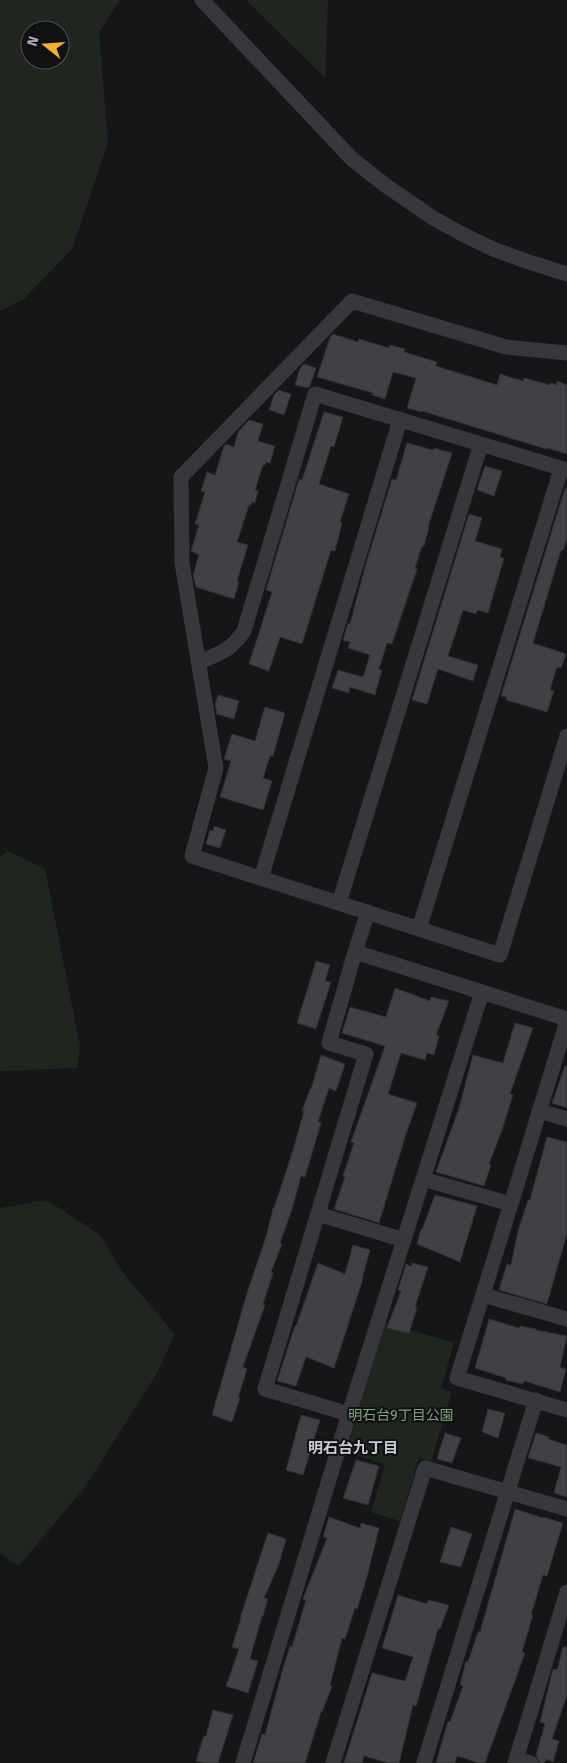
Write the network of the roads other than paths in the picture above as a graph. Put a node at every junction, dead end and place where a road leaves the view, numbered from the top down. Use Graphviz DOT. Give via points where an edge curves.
graph roads {
  1 [pos="202,0"];
  2 [pos="567,274"];
  3 [pos="567,353"];
  4 [pos="400,420"];
  5 [pos="481,444"];
  6 [pos="564,469"];
  7 [pos="199,662"];
  8 [pos="567,736"];
  9 [pos="261,878"];
  10 [pos="339,903"];
  11 [pos="368,912"];
  12 [pos="420,929"];
  13 [pos="356,952"];
  14 [pos="482,992"];
  15 [pos="567,1020"];
  16 [pos="539,1111"];
  17 [pos="567,1119"];
  18 [pos="424,1179"];
  19 [pos="511,1204"];
  20 [pos="318,1214"];
  21 [pos="404,1240"];
  22 [pos="483,1295"];
  23 [pos="567,1318"];
  24 [pos="536,1400"];
  25 [pos="567,1410"];
  26 [pos="349,1414"];
  27 [pos="508,1492"];
  28 [pos="567,1509"];
  29 [pos="567,1592"];
  30 [pos="521,1762"];
  31 [pos="243,1763"];
  32 [pos="333,1763"];
  33 [pos="424,1763"];
  1 -- 2 [label="street" via="352,158 393,191 433,218 478,242"];
  3 -- 7 [label="street" via="506,347 352,301 181,476 182,563"];
  4 -- 5 [label="street"];
  4 -- 7 [label="street" via="315,394 244,631 228,650"];
  4 -- 9 [label="street"];
  5 -- 6 [label="street"];
  5 -- 10 [label="street"];
  6 -- 12 [label="street"];
  7 -- 9 [label="street" via="216,768 192,856"];
  8 -- 12 [label="street" via="500,955"];
  9 -- 10 [label="street"];
  10 -- 11 [label="street"];
  11 -- 12 [label="street"];
  11 -- 13 [label="street"];
  13 -- 14 [label="street"];
  13 -- 20 [label="street" via="329,1043 366,1054"];
  14 -- 15 [label="street"];
  14 -- 18 [label="street"];
  15 -- 16 [label="street"];
  16 -- 17 [label="street"];
  16 -- 19 [label="street"];
  18 -- 19 [label="street"];
  18 -- 21 [label="street"];
  19 -- 22 [label="street"];
  20 -- 21 [label="street"];
  20 -- 26 [label="street" via="265,1389"];
  21 -- 26 [label="street"];
  22 -- 23 [label="street"];
  22 -- 24 [label="street" via="457,1378"];
  24 -- 25 [label="street"];
  24 -- 27 [label="street"];
  26 -- 31 [label="street"];
  27 -- 28 [label="street"];
  27 -- 32 [label="street" via="425,1468"];
  27 -- 33 [label="street"];
  29 -- 30 [label="street"];
}
